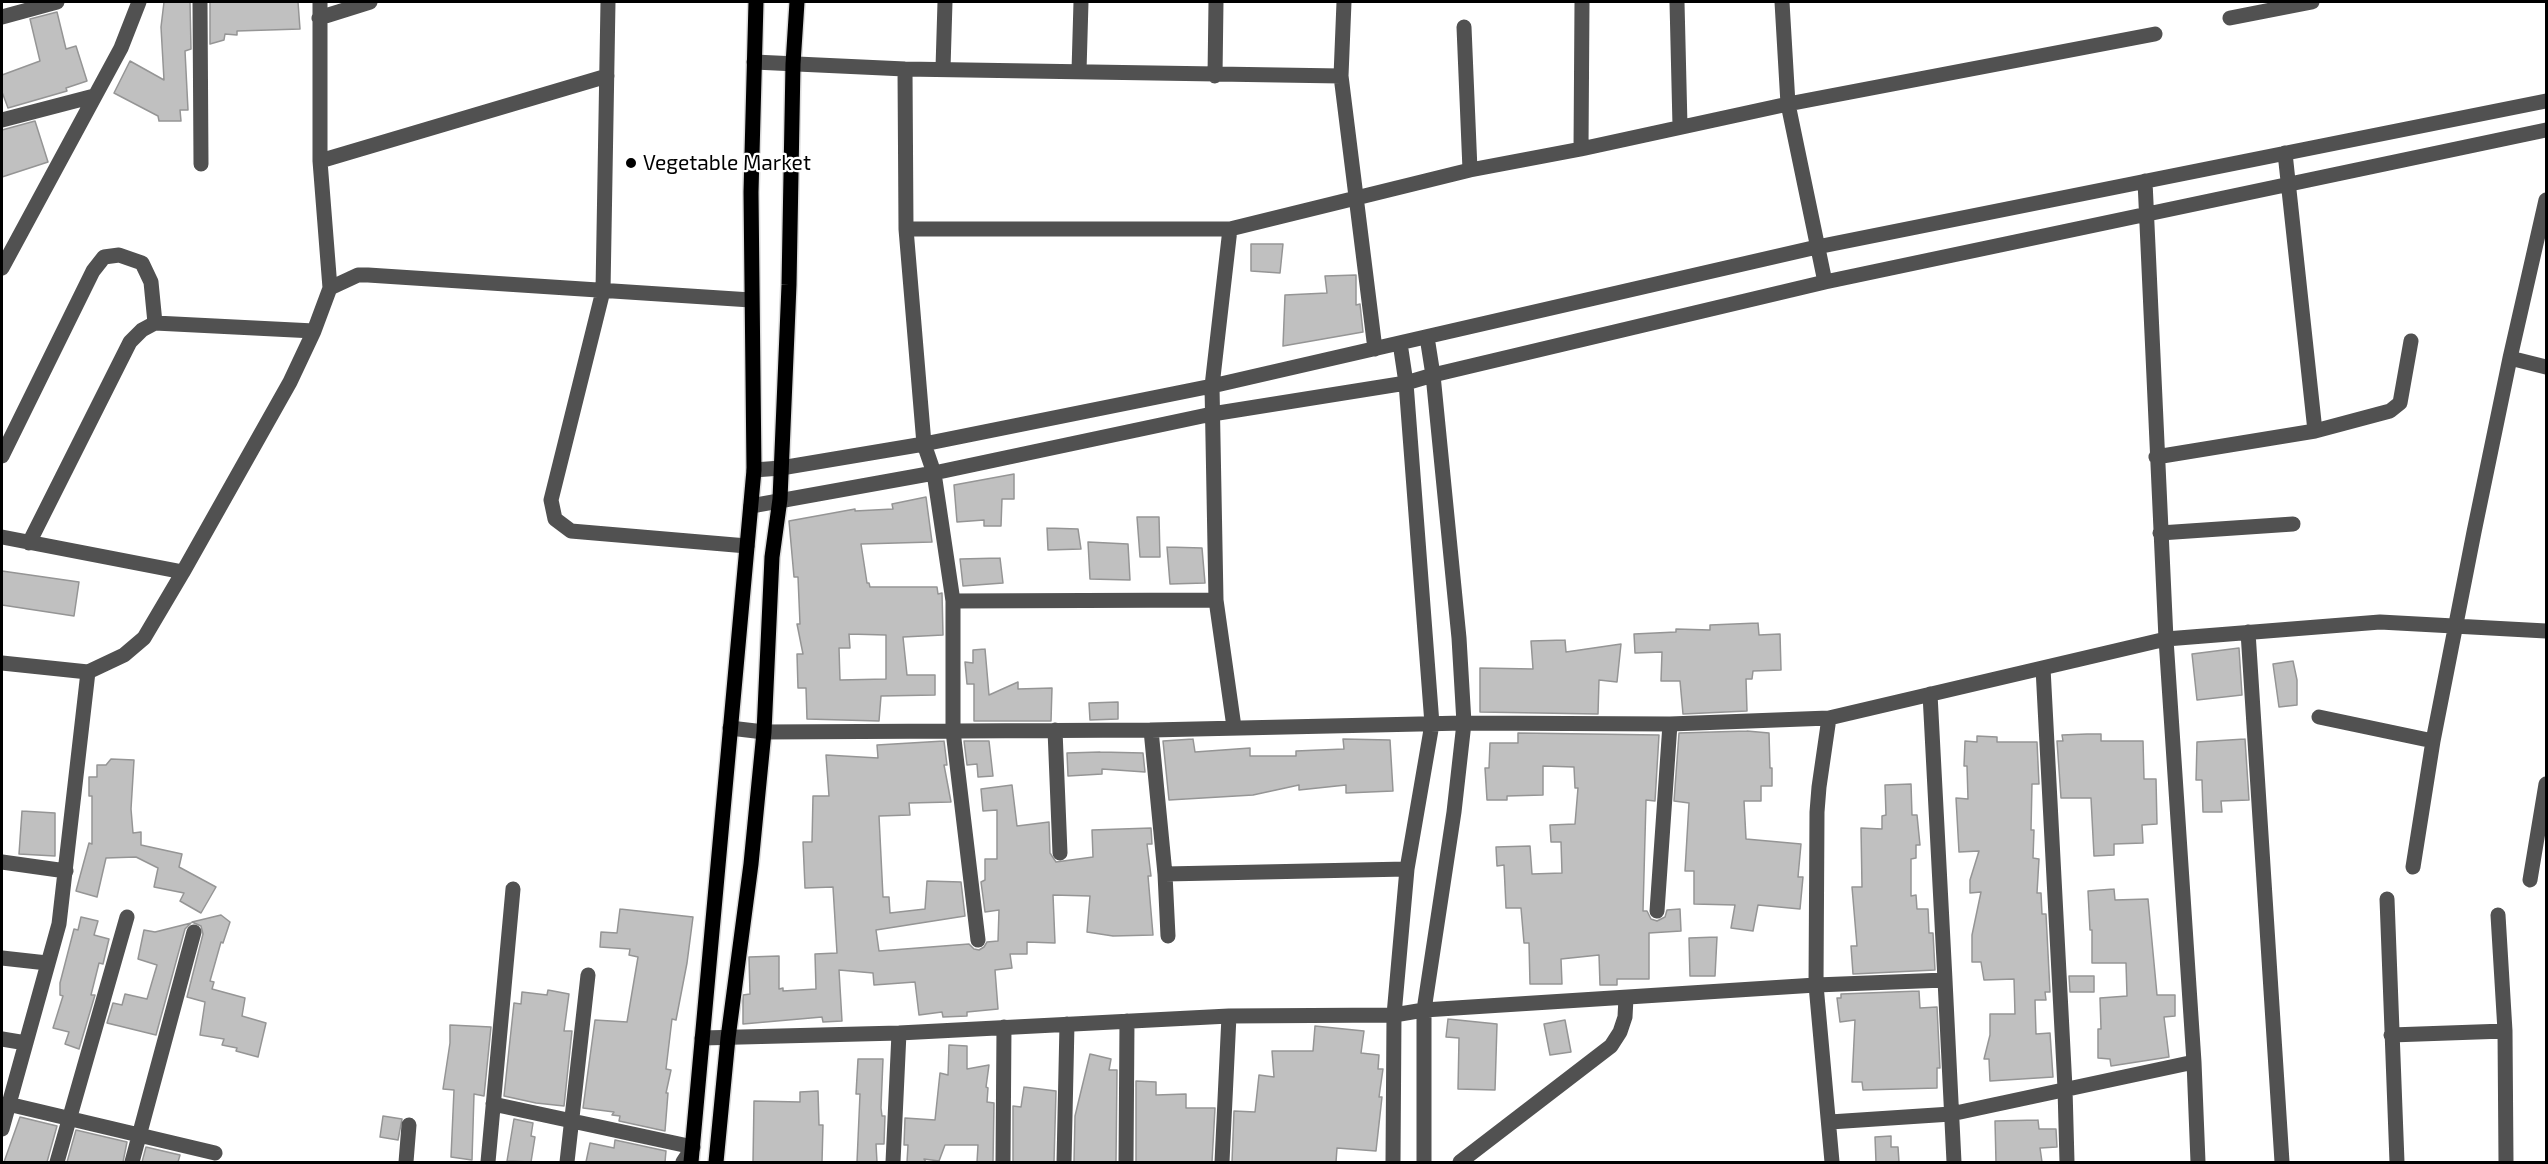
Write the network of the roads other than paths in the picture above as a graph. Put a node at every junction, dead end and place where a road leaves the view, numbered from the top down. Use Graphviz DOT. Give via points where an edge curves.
graph roads {
  1 [pos="57,2"];
  2 [pos="139,2"];
  3 [pos="200,2"];
  4 [pos="320,2"];
  5 [pos="370,2"];
  6 [pos="608,2"];
  7 [pos="756,2"];
  8 [pos="797,2"];
  9 [pos="945,2"];
  10 [pos="1081,2"];
  11 [pos="1216,2"];
  12 [pos="1344,2"];
  13 [pos="1582,2"];
  14 [pos="1677,2"];
  15 [pos="1782,2"];
  16 [pos="2312,2"];
  17 [pos="2,17"];
  18 [pos="319,18"];
  19 [pos="2230,18"];
  20 [pos="1464,27"];
  21 [pos="2155,34"];
  22 [pos="754,62"];
  23 [pos="793,64"];
  24 [pos="944,68"];
  25 [pos="905,69"];
  26 [pos="1079,71"];
  27 [pos="607,76"];
  28 [pos="1215,76"];
  29 [pos="1341,76"];
  30 [pos="94,96"];
  31 [pos="2547,101"];
  32 [pos="1788,104"];
  33 [pos="2,120"];
  34 [pos="1680,126"];
  35 [pos="2547,130"];
  36 [pos="1581,149"];
  37 [pos="2285,153"];
  38 [pos="320,161"];
  39 [pos="201,164"];
  40 [pos="1470,170"];
  41 [pos="2145,181"];
  42 [pos="2289,184"];
  43 [pos="1356,196"];
  44 [pos="2547,200"];
  45 [pos="2147,214"];
  46 [pos="906,229"];
  47 [pos="1230,229"];
  48 [pos="7,247"];
  49 [pos="1817,247"];
  50 [pos="2,268"];
  51 [pos="1825,282"];
  52 [pos="330,288"];
  53 [pos="603,291"];
  54 [pos="751,300"];
  55 [pos="155,324"];
  56 [pos="314,331"];
  57 [pos="1427,337"];
  58 [pos="2411,341"];
  59 [pos="1400,343"];
  60 [pos="1375,349"];
  61 [pos="2510,358"];
  62 [pos="2547,367"];
  63 [pos="1433,375"];
  64 [pos="1406,383"];
  65 [pos="1212,387"];
  66 [pos="1212,414"];
  67 [pos="2315,431"];
  68 [pos="924,444"];
  69 [pos="2,456"];
  70 [pos="2156,457"];
  71 [pos="781,468"];
  72 [pos="754,470"];
  73 [pos="934,473"];
  74 [pos="780,499"];
  75 [pos="751,506"];
  76 [pos="2293,524"];
  77 [pos="2160,533"];
  78 [pos="2,537"];
  79 [pos="29,543"];
  80 [pos="747,546"];
  81 [pos="183,572"];
  82 [pos="1216,600"];
  83 [pos="953,601"];
  84 [pos="2457,625"];
  85 [pos="2547,631"];
  86 [pos="2248,632"];
  87 [pos="2166,639"];
  88 [pos="2,663"];
  89 [pos="2043,668"];
  90 [pos="88,672"];
  91 [pos="1930,694"];
  92 [pos="2319,717"];
  93 [pos="1829,718"];
  94 [pos="1464,723"];
  95 [pos="1432,724"];
  96 [pos="1670,724"];
  97 [pos="1234,727"];
  98 [pos="730,729"];
  99 [pos="1055,730"];
  100 [pos="1151,730"];
  101 [pos="953,731"];
  102 [pos="764,732"];
  103 [pos="2433,741"];
  104 [pos="2547,784"];
  105 [pos="1060,853"];
  106 [pos="2,862"];
  107 [pos="2413,867"];
  108 [pos="1407,869"];
  109 [pos="66,872"];
  110 [pos="1165,874"];
  111 [pos="2530,880"];
  112 [pos="513,889"];
  113 [pos="2387,899"];
  114 [pos="1657,910"];
  115 [pos="2498,915"];
  116 [pos="127,917"];
  117 [pos="194,932"];
  118 [pos="1168,936"];
  119 [pos="978,940"];
  120 [pos="2,958"];
  121 [pos="47,963"];
  122 [pos="588,975"];
  123 [pos="1946,980"];
  124 [pos="1816,985"];
  125 [pos="1626,998"];
  126 [pos="1424,1010"];
  127 [pos="1394,1015"];
  128 [pos="1229,1016"];
  129 [pos="1127,1021"];
  130 [pos="1067,1024"];
  131 [pos="1004,1027"];
  132 [pos="2505,1030"];
  133 [pos="899,1033"];
  134 [pos="2391,1035"];
  135 [pos="702,1038"];
  136 [pos="728,1038"];
  137 [pos="2,1039"];
  138 [pos="26,1043"];
  139 [pos="2194,1062"];
  140 [pos="2065,1088"];
  141 [pos="8,1104"];
  142 [pos="493,1104"];
  143 [pos="1951,1114"];
  144 [pos="69,1118"];
  145 [pos="571,1122"];
  146 [pos="1830,1122"];
  147 [pos="409,1125"];
  148 [pos="2,1129"];
  149 [pos="141,1134"];
  150 [pos="693,1147"];
  151 [pos="215,1153"];
  152 [pos="57,1162"];
  153 [pos="132,1162"];
  154 [pos="406,1162"];
  155 [pos="488,1162"];
  156 [pos="567,1162"];
  157 [pos="683,1162"];
  158 [pos="691,1162"];
  159 [pos="716,1162"];
  160 [pos="893,1162"];
  161 [pos="1003,1162"];
  162 [pos="1064,1162"];
  163 [pos="1126,1162"];
  164 [pos="1222,1162"];
  165 [pos="1393,1162"];
  166 [pos="1424,1162"];
  167 [pos="1460,1162"];
  168 [pos="1832,1162"];
  169 [pos="1954,1162"];
  170 [pos="2067,1162"];
  171 [pos="2198,1162"];
  172 [pos="2282,1162"];
  173 [pos="2397,1162"];
  174 [pos="2506,1162"];
  1 -- 17 [label="street"];
  2 -- 30 [label="street" via="122,48"];
  3 -- 39 [label="street"];
  4 -- 18 [label="street"];
  5 -- 18 [label="street"];
  6 -- 27 [label="street"];
  7 -- 22 [label="main road"];
  8 -- 23 [label="main road"];
  9 -- 24 [label="street"];
  10 -- 26 [label="street"];
  11 -- 28 [label="street"];
  12 -- 29 [label="street"];
  13 -- 36 [label="street"];
  14 -- 34 [label="street"];
  15 -- 32 [label="street"];
  16 -- 19 [label="street"];
  18 -- 38 [label="street"];
  20 -- 40 [label="street"];
  21 -- 32 [label="street"];
  22 -- 23 [label="street"];
  22 -- 54 [label="main road"];
  23 -- 25 [label="street"];
  23 -- 71 [label="main road"];
  24 -- 25 [label="street"];
  24 -- 26 [label="street"];
  25 -- 46 [label="street"];
  26 -- 28 [label="street"];
  27 -- 38 [label="street"];
  27 -- 53 [label="street"];
  28 -- 29 [label="street"];
  29 -- 43 [label="street"];
  30 -- 33 [label="street"];
  30 -- 48 [label="street"];
  31 -- 37 [label="street"];
  32 -- 34 [label="street"];
  32 -- 49 [label="street"];
  34 -- 36 [label="street"];
  35 -- 42 [label="street"];
  36 -- 40 [label="street"];
  37 -- 41 [label="street"];
  37 -- 42 [label="street"];
  38 -- 52 [label="street"];
  40 -- 43 [label="street"];
  41 -- 45 [label="street"];
  41 -- 49 [label="street"];
  42 -- 45 [label="street"];
  42 -- 67 [label="street"];
  43 -- 47 [label="street"];
  43 -- 60 [label="street"];
  44 -- 61 [label="street"];
  45 -- 51 [label="street"];
  45 -- 70 [label="street"];
  46 -- 47 [label="street"];
  46 -- 68 [label="street"];
  47 -- 65 [label="street"];
  48 -- 50 [label="street"];
  49 -- 51 [label="street"];
  49 -- 57 [label="street"];
  51 -- 63 [label="street"];
  52 -- 53 [label="street" via="358,275 368,275"];
  52 -- 56 [label="street"];
  53 -- 54 [label="street"];
  53 -- 80 [label="street" via="551,500 555,519 571,531"];
  54 -- 72 [label="main road"];
  55 -- 56 [label="street"];
  55 -- 69 [label="street" via="151,282 142,263 119,255 104,257"];
  55 -- 79 [label="street" via="130,342"];
  56 -- 81 [label="street" via="290,382"];
  57 -- 59 [label="street"];
  57 -- 63 [label="street"];
  58 -- 67 [label="street" via="2400,403 2390,411"];
  59 -- 60 [label="street"];
  59 -- 64 [label="street"];
  60 -- 65 [label="street"];
  61 -- 62 [label="street"];
  61 -- 84 [label="street"];
  63 -- 64 [label="street"];
  63 -- 94 [label="street"];
  64 -- 66 [label="street"];
  64 -- 95 [label="street"];
  65 -- 66 [label="street"];
  65 -- 68 [label="street"];
  66 -- 73 [label="street"];
  66 -- 82 [label="street"];
  67 -- 70 [label="street"];
  68 -- 71 [label="street"];
  68 -- 73 [label="street"];
  70 -- 77 [label="street"];
  71 -- 72 [label="street"];
  71 -- 74 [label="main road"];
  72 -- 75 [label="main road"];
  73 -- 74 [label="street"];
  73 -- 83 [label="street"];
  74 -- 75 [label="street"];
  74 -- 102 [label="main road" via="772,557"];
  75 -- 80 [label="main road"];
  76 -- 77 [label="street"];
  77 -- 87 [label="street"];
  78 -- 79 [label="street"];
  79 -- 81 [label="street"];
  80 -- 98 [label="main road"];
  81 -- 90 [label="street" via="144,638 123,655"];
  82 -- 83 [label="street"];
  82 -- 97 [label="street"];
  83 -- 101 [label="street"];
  84 -- 85 [label="street"];
  84 -- 86 [label="street" via="2380,622"];
  84 -- 103 [label="street"];
  86 -- 87 [label="street"];
  86 -- 172 [label="street"];
  87 -- 89 [label="street"];
  87 -- 139 [label="street"];
  88 -- 90 [label="street"];
  89 -- 91 [label="street"];
  89 -- 140 [label="street"];
  90 -- 109 [label="street"];
  91 -- 93 [label="street"];
  91 -- 123 [label="street"];
  92 -- 103 [label="street"];
  93 -- 96 [label="street"];
  93 -- 124 [label="street" via="1818,787"];
  94 -- 95 [label="street"];
  94 -- 96 [label="street"];
  94 -- 126 [label="street"];
  95 -- 97 [label="street"];
  95 -- 108 [label="street"];
  96 -- 114 [label="street"];
  97 -- 100 [label="street"];
  98 -- 102 [label="street"];
  98 -- 135 [label="main road"];
  99 -- 100 [label="street"];
  99 -- 101 [label="street"];
  99 -- 105 [label="street"];
  100 -- 110 [label="street"];
  101 -- 102 [label="street"];
  101 -- 119 [label="street"];
  102 -- 136 [label="main road"];
  103 -- 107 [label="street"];
  104 -- 111 [label="street"];
  106 -- 109 [label="street"];
  108 -- 110 [label="street"];
  108 -- 127 [label="street"];
  109 -- 121 [label="street" via="59,924"];
  110 -- 118 [label="street"];
  112 -- 142 [label="street"];
  113 -- 134 [label="street"];
  115 -- 132 [label="street"];
  116 -- 144 [label="street"];
  117 -- 149 [label="street"];
  120 -- 121 [label="street"];
  121 -- 138 [label="street"];
  122 -- 145 [label="street"];
  123 -- 124 [label="street"];
  123 -- 143 [label="street"];
  124 -- 125 [label="street"];
  124 -- 146 [label="street"];
  125 -- 126 [label="street"];
  125 -- 167 [label="street" via="1625,1017 1611,1046"];
  126 -- 127 [label="street"];
  126 -- 166 [label="street"];
  127 -- 128 [label="street"];
  127 -- 165 [label="street"];
  128 -- 129 [label="street"];
  128 -- 164 [label="street"];
  129 -- 130 [label="street"];
  129 -- 163 [label="street"];
  130 -- 131 [label="street"];
  130 -- 162 [label="street"];
  131 -- 133 [label="street"];
  131 -- 161 [label="street"];
  132 -- 134 [label="street"];
  132 -- 174 [label="street"];
  133 -- 136 [label="street"];
  133 -- 160 [label="street"];
  134 -- 173 [label="street"];
  135 -- 136 [label="street"];
  135 -- 150 [label="main road"];
  136 -- 159 [label="main road"];
  137 -- 138 [label="street"];
  138 -- 141 [label="street"];
  139 -- 140 [label="street"];
  139 -- 171 [label="street"];
  140 -- 143 [label="street"];
  140 -- 170 [label="street"];
  141 -- 144 [label="street"];
  141 -- 148 [label="street"];
  142 -- 145 [label="street"];
  142 -- 155 [label="street"];
  143 -- 146 [label="street"];
  143 -- 169 [label="street"];
  144 -- 149 [label="street"];
  144 -- 152 [label="street"];
  145 -- 150 [label="street"];
  145 -- 156 [label="street"];
  146 -- 168 [label="street"];
  147 -- 154 [label="street"];
  149 -- 151 [label="street"];
  149 -- 153 [label="street"];
  150 -- 157 [label="street"];
  150 -- 158 [label="main road"];
}
